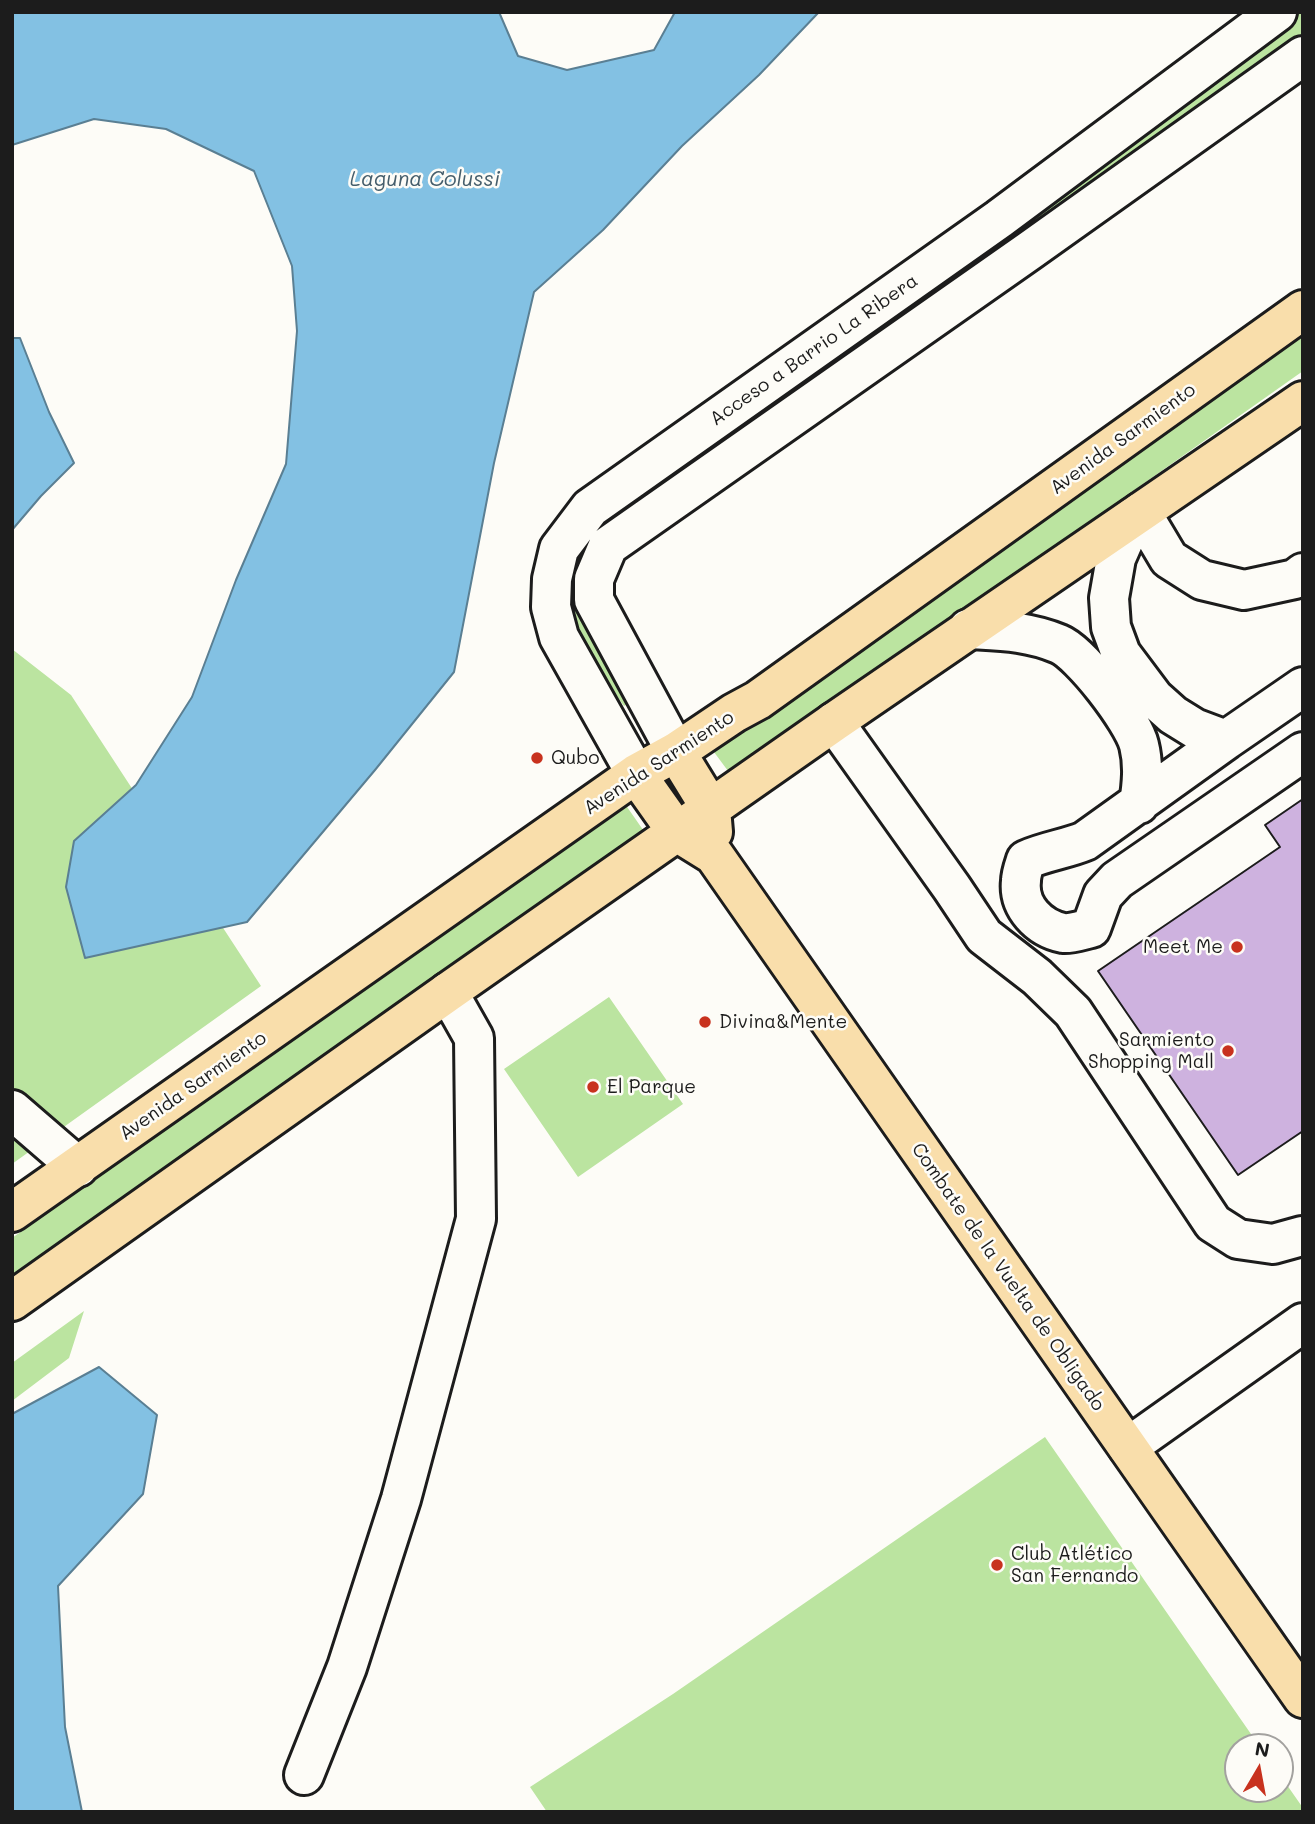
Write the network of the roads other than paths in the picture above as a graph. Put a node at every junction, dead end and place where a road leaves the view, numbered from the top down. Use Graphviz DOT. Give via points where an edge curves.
graph roads {
  1 [pos="1277,12"];
  2 [pos="1303,56"];
  3 [pos="999,219"];
  4 [pos="1030,251"];
  5 [pos="1303,310"];
  6 [pos="1303,401"];
  7 [pos="1137,514"];
  8 [pos="1303,573"];
  9 [pos="968,629"];
  10 [pos="1303,687"];
  11 [pos="834,722"];
  12 [pos="1226,740"];
  13 [pos="676,752"];
  14 [pos="1303,752"];
  15 [pos="636,774"];
  16 [pos="1139,804"];
  17 [pos="711,809"];
  18 [pos="677,832"];
  19 [pos="714,855"];
  20 [pos="1065,934"];
  21 [pos="1037,976"];
  22 [pos="448,992"];
  23 [pos="12,1110"];
  24 [pos="78,1167"];
  25 [pos="12,1212"];
  26 [pos="1303,1236"];
  27 [pos="12,1301"];
  28 [pos="1303,1323"];
  29 [pos="1128,1447"];
  30 [pos="1303,1699"];
  31 [pos="304,1775"];
  1 -- 3 [label="street, Acceso a Barrio La Ribera"];
  2 -- 4 [label="street"];
  3 -- 4 [label="street"];
  3 -- 15 [label="street, Acceso a Barrio La Ribera" via="590,508 559,549 551,607 559,637"];
  4 -- 13 [label="street" via="608,546 594,579 594,600"];
  5 -- 13 [label="main road, Avenida Sarmiento" via="758,700"];
  6 -- 7 [label="main road"];
  7 -- 8 [label="street" via="1169,559 1202,580 1244,590"];
  7 -- 9 [label="main road"];
  7 -- 12 [label="street" via="1116,558 1109,598 1111,627 1121,654 1173,715 1194,729"];
  9 -- 11 [label="main road"];
  9 -- 16 [label="street" via="1036,636 1062,645 1087,667 1139,743 1143,774"];
  10 -- 12 [label="street"];
  11 -- 17 [label="main road"];
  11 -- 21 [label="street" via="984,936"];
  12 -- 16 [label="street"];
  13 -- 15 [label="main road, Avenida Sarmiento"];
  13 -- 17 [label="main road"];
  14 -- 20 [label="street" via="1117,880 1103,895 1091,928"];
  15 -- 18 [label="main road, Combate de la Vuelta de Obligado"];
  15 -- 24 [label="main road, Avenida Sarmiento"];
  16 -- 20 [label="street" via="1085,841 1026,860 1020,883 1024,903 1045,926"];
  17 -- 18 [label="main road"];
  17 -- 19 [label="main road"];
  18 -- 19 [label="main road, Combate de la Vuelta de Obligado"];
  18 -- 22 [label="main road"];
  19 -- 29 [label="main road, Combate de la Vuelta de Obligado"];
  20 -- 21 [label="street"];
  21 -- 26 [label="street" via="1073,1012 1213,1223 1238,1239 1273,1244"];
  22 -- 27 [label="main road"];
  22 -- 31 [label="street" via="474,1038 476,1219 401,1499 347,1667"];
  23 -- 24 [label="street"];
  24 -- 25 [label="main road, Avenida Sarmiento"];
  28 -- 29 [label="street"];
  29 -- 30 [label="main road, Combate de la Vuelta de Obligado"];
}
